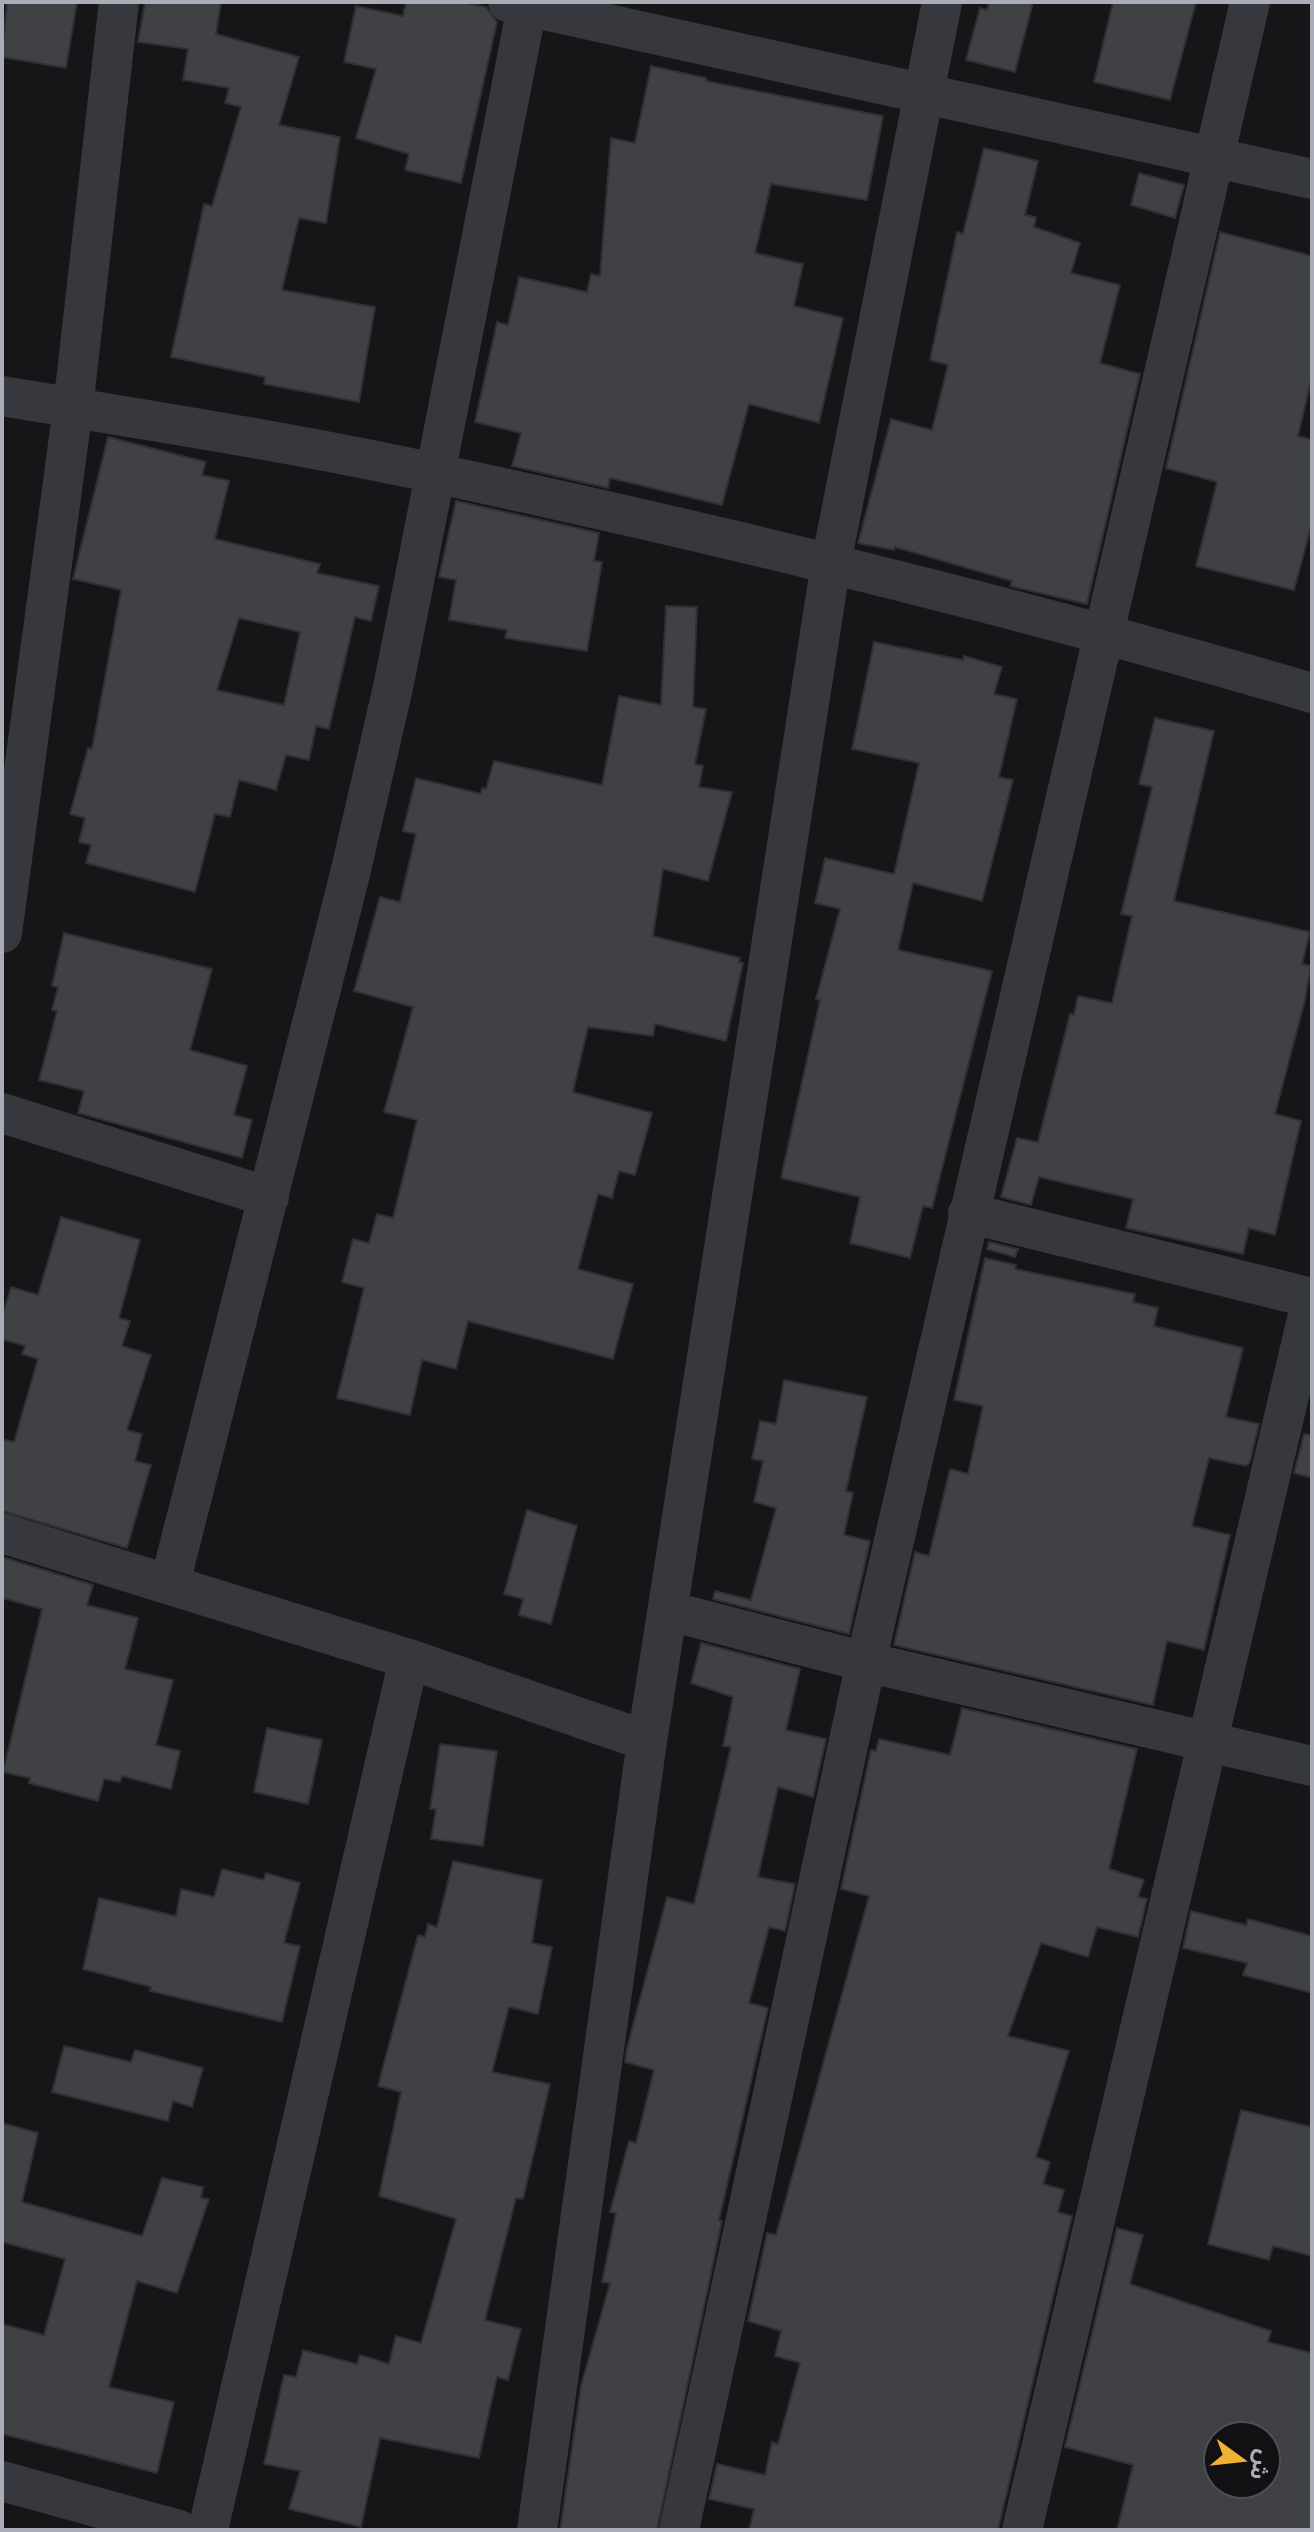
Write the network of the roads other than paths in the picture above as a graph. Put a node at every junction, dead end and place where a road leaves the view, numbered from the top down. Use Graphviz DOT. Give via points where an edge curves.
graph roads {
  1 [pos="119,2"];
  2 [pos="942,2"];
  3 [pos="1250,2"];
  4 [pos="521,3"];
  5 [pos="924,91"];
  6 [pos="1215,158"];
  7 [pos="1312,179"];
  8 [pos="2,396"];
  9 [pos="73,408"];
  10 [pos="433,472"];
  11 [pos="831,563"];
  12 [pos="1104,632"];
  13 [pos="1312,693"];
  14 [pos="12,762"];
  15 [pos="2,933"];
  16 [pos="2,1113"];
  17 [pos="269,1197"];
  18 [pos="968,1213"];
  19 [pos="2,1533"];
  20 [pos="170,1583"];
  21 [pos="669,1611"];
  22 [pos="409,1659"];
  23 [pos="866,1662"];
  24 [pos="647,1741"];
  25 [pos="1207,1741"];
  26 [pos="1312,1766"];
  27 [pos="2,2481"];
  28 [pos="179,2530"];
  29 [pos="208,2530"];
  30 [pos="537,2530"];
  31 [pos="679,2530"];
  32 [pos="1022,2530"];
  1 -- 9 [label="street"];
  2 -- 5 [label="street"];
  3 -- 6 [label="street"];
  4 -- 5 [label="street"];
  4 -- 10 [label="street"];
  5 -- 6 [label="street"];
  5 -- 11 [label="street"];
  6 -- 7 [label="street"];
  6 -- 12 [label="street"];
  8 -- 9 [label="street"];
  9 -- 10 [label="street"];
  9 -- 14 [label="street"];
  10 -- 11 [label="street"];
  10 -- 17 [label="street" via="354,860"];
  11 -- 12 [label="street"];
  11 -- 21 [label="street"];
  12 -- 13 [label="street"];
  12 -- 18 [label="street"];
  14 -- 15 [label="street"];
  16 -- 17 [label="street"];
  17 -- 20 [label="street"];
  18 -- 23 [label="street"];
  18 -- 25 [label="street" via="1312,1298"];
  19 -- 20 [label="street"];
  20 -- 22 [label="street"];
  21 -- 23 [label="street"];
  21 -- 24 [label="street"];
  22 -- 24 [label="street"];
  22 -- 29 [label="street"];
  23 -- 25 [label="street"];
  23 -- 31 [label="street"];
  24 -- 30 [label="street"];
  25 -- 26 [label="street"];
  25 -- 32 [label="street"];
  27 -- 28 [label="street"];
}
